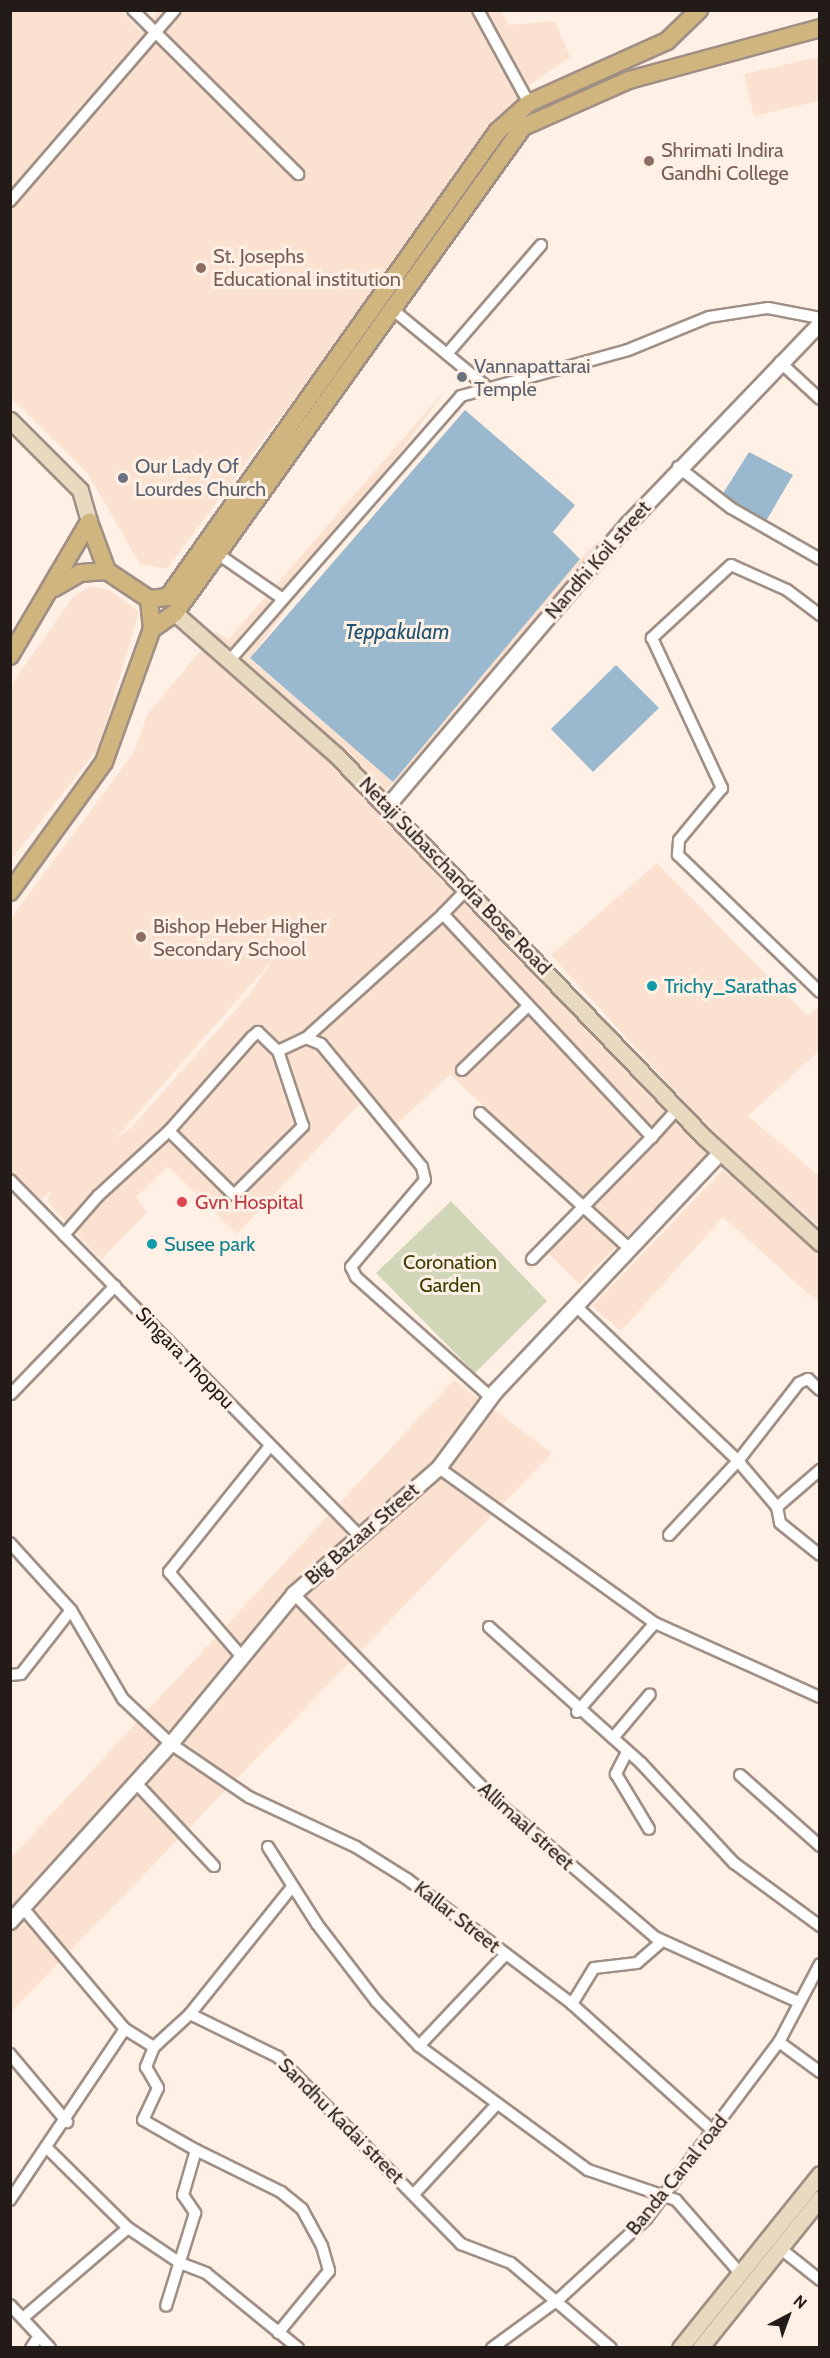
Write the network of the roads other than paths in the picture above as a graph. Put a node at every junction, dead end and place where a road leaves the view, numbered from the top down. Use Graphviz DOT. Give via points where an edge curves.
graph roads {
  1 [pos="132,10"];
  2 [pos="175,10"];
  3 [pos="478,10"];
  4 [pos="699,10"];
  5 [pos="819,28"];
  6 [pos="156,33"];
  7 [pos="622,58"];
  8 [pos="629,80"];
  9 [pos="529,103"];
  10 [pos="298,174"];
  11 [pos="10,201"];
  12 [pos="541,245"];
  13 [pos="392,309"];
  14 [pos="819,318"];
  15 [pos="819,324"];
  16 [pos="447,354"];
  17 [pos="780,362"];
  18 [pos="487,387"];
  19 [pos="819,399"];
  20 [pos="10,420"];
  21 [pos="678,467"];
  22 [pos="89,522"];
  23 [pos="218,554"];
  24 [pos="819,559"];
  25 [pos="107,571"];
  26 [pos="54,589"];
  27 [pos="149,599"];
  28 [pos="283,599"];
  29 [pos="175,613"];
  30 [pos="819,615"];
  31 [pos="152,629"];
  32 [pos="10,656"];
  33 [pos="230,660"];
  34 [pos="388,806"];
  35 [pos="469,887"];
  36 [pos="10,892"];
  37 [pos="442,914"];
  38 [pos="819,992"];
  39 [pos="528,1006"];
  40 [pos="306,1038"];
  41 [pos="278,1051"];
  42 [pos="462,1070"];
  43 [pos="678,1108"];
  44 [pos="480,1113"];
  45 [pos="170,1131"];
  46 [pos="652,1137"];
  47 [pos="721,1152"];
  48 [pos="10,1180"];
  49 [pos="581,1205"];
  50 [pos="64,1235"];
  51 [pos="819,1243"];
  52 [pos="630,1250"];
  53 [pos="532,1259"];
  54 [pos="115,1286"];
  55 [pos="576,1306"];
  56 [pos="819,1389"];
  57 [pos="11,1394"];
  58 [pos="492,1398"];
  59 [pos="270,1446"];
  60 [pos="738,1461"];
  61 [pos="439,1468"];
  62 [pos="819,1470"];
  63 [pos="777,1507"];
  64 [pos="669,1535"];
  65 [pos="360,1536"];
  66 [pos="10,1543"];
  67 [pos="819,1555"];
  68 [pos="294,1594"];
  69 [pos="71,1610"];
  70 [pos="655,1623"];
  71 [pos="489,1627"];
  72 [pos="242,1657"];
  73 [pos="10,1675"];
  74 [pos="650,1694"];
  75 [pos="819,1697"];
  76 [pos="577,1712"];
  77 [pos="613,1738"];
  78 [pos="171,1744"];
  79 [pos="627,1752"];
  80 [pos="740,1774"];
  81 [pos="136,1783"];
  82 [pos="649,1829"];
  83 [pos="819,1846"];
  84 [pos="268,1847"];
  85 [pos="214,1866"];
  86 [pos="292,1887"];
  87 [pos="23,1908"];
  88 [pos="10,1922"];
  89 [pos="819,1926"];
  90 [pos="661,1942"];
  91 [pos="506,1956"];
  92 [pos="819,1964"];
  93 [pos="798,2002"];
  94 [pos="572,2004"];
  95 [pos="190,2014"];
  96 [pos="125,2028"];
  97 [pos="779,2042"];
  98 [pos="419,2046"];
  99 [pos="154,2047"];
  100 [pos="10,2054"];
  101 [pos="819,2072"];
  102 [pos="496,2104"];
  103 [pos="67,2122"];
  104 [pos="714,2132"];
  105 [pos="49,2150"];
  106 [pos="196,2150"];
  107 [pos="819,2174"];
  108 [pos="414,2193"];
  109 [pos="664,2197"];
  110 [pos="819,2198"];
  111 [pos="10,2200"];
  112 [pos="128,2228"];
  113 [pos="781,2249"];
  114 [pos="180,2264"];
  115 [pos="740,2273"];
  116 [pos="819,2280"];
  117 [pos="559,2299"];
  118 [pos="10,2305"];
  119 [pos="166,2306"];
  120 [pos="23,2318"];
  121 [pos="278,2333"];
  122 [pos="39,2336"];
  123 [pos="294,2347"];
  124 [pos="31,2348"];
  125 [pos="50,2348"];
  126 [pos="492,2348"];
  127 [pos="611,2348"];
  128 [pos="680,2348"];
  129 [pos="700,2348"];
  1 -- 6 [label="street"];
  2 -- 6 [label="street"];
  3 -- 9 [label="street"];
  4 -- 7 [label="main road" via="667,41"];
  5 -- 8 [label="main road"];
  6 -- 10 [label="street"];
  6 -- 11 [label="street"];
  7 -- 8 [label="main road"];
  7 -- 9 [label="main road"];
  8 -- 13 [label="main road" via="523,127"];
  9 -- 27 [label="main road" via="497,132 189,570 168,597"];
  12 -- 16 [label="street"];
  13 -- 16 [label="street"];
  13 -- 23 [label="main road"];
  14 -- 18 [label="street" via="768,308 709,317 628,350"];
  15 -- 17 [label="street, Nandhi Koil street"];
  16 -- 18 [label="street"];
  17 -- 19 [label="street"];
  17 -- 21 [label="street, Nandhi Koil street"];
  18 -- 28 [label="street" via="460,396"];
  20 -- 22 [label="main road" via="80,490"];
  21 -- 24 [label="street" via="731,508"];
  21 -- 34 [label="street, Nandhi Koil street"];
  22 -- 25 [label="main road"];
  22 -- 26 [label="main road"];
  23 -- 28 [label="street"];
  23 -- 29 [label="main road"];
  25 -- 26 [label="main road" via="80,573"];
  25 -- 27 [label="main road"];
  26 -- 32 [label="main road"];
  27 -- 31 [label="main road"];
  28 -- 33 [label="street"];
  29 -- 31 [label="main road"];
  29 -- 33 [label="main road, Netaji Subaschandra Bose Road"];
  30 -- 38 [label="street" via="787,590 731,565 652,638 721,786 719,796 679,840 678,855"];
  31 -- 36 [label="main road" via="104,762"];
  33 -- 34 [label="main road, Netaji Subaschandra Bose Road"];
  34 -- 35 [label="main road, Netaji Subaschandra Bose Road"];
  35 -- 37 [label="street"];
  35 -- 43 [label="main road, Netaji Subaschandra Bose Road"];
  37 -- 39 [label="street"];
  37 -- 40 [label="street"];
  39 -- 42 [label="street"];
  39 -- 46 [label="street"];
  40 -- 41 [label="street"];
  40 -- 58 [label="street" via="321,1044 424,1174 418,1192 351,1267 356,1277"];
  41 -- 45 [label="street" via="258,1032"];
  41 -- 45 [label="street" via="303,1126 234,1195"];
  43 -- 46 [label="street"];
  43 -- 47 [label="main road, Netaji Subaschandra Bose Road"];
  44 -- 49 [label="street"];
  45 -- 50 [label="street" via="98,1196"];
  46 -- 49 [label="street"];
  47 -- 51 [label="main road, Netaji Subaschandra Bose Road"];
  47 -- 52 [label="street, Big Bazaar Street"];
  48 -- 50 [label="street, Singara Thoppu"];
  49 -- 52 [label="street"];
  49 -- 53 [label="street"];
  50 -- 54 [label="street, Singara Thoppu"];
  52 -- 55 [label="street, Big Bazaar Street"];
  54 -- 57 [label="street"];
  54 -- 59 [label="street, Singara Thoppu"];
  55 -- 58 [label="street, Big Bazaar Street"];
  55 -- 60 [label="street"];
  56 -- 60 [label="street" via="808,1379 799,1383"];
  58 -- 61 [label="street, Big Bazaar Street"];
  59 -- 65 [label="street, Singara Thoppu"];
  59 -- 72 [label="street" via="169,1572"];
  60 -- 63 [label="street"];
  60 -- 64 [label="street"];
  61 -- 65 [label="street, Big Bazaar Street"];
  61 -- 70 [label="street"];
  62 -- 63 [label="street"];
  63 -- 67 [label="street" via="780,1523"];
  65 -- 68 [label="street, Big Bazaar Street"];
  66 -- 69 [label="street, Kallar Street"];
  68 -- 72 [label="street, Big Bazaar Street"];
  68 -- 90 [label="street, Allimaal street" via="495,1800"];
  69 -- 73 [label="street" via="21,1674"];
  69 -- 78 [label="street, Kallar Street" via="123,1699"];
  70 -- 75 [label="street"];
  70 -- 76 [label="street"];
  71 -- 76 [label="street"];
  72 -- 78 [label="street, Big Bazaar Street"];
  74 -- 77 [label="street"];
  76 -- 77 [label="street"];
  77 -- 79 [label="street"];
  78 -- 81 [label="street, Big Bazaar Street"];
  78 -- 91 [label="street, Kallar Street" via="249,1797 356,1847 407,1879"];
  79 -- 82 [label="street" via="616,1774"];
  79 -- 89 [label="street" via="734,1863"];
  80 -- 83 [label="street"];
  81 -- 85 [label="street"];
  81 -- 87 [label="street, Big Bazaar Street"];
  84 -- 86 [label="street"];
  86 -- 95 [label="street"];
  86 -- 98 [label="street" via="369,1993"];
  87 -- 88 [label="street, Big Bazaar Street"];
  87 -- 96 [label="street"];
  90 -- 93 [label="street, Allimaal street" via="766,1983"];
  90 -- 94 [label="street" via="638,1963 594,1968"];
  91 -- 94 [label="street, Kallar Street"];
  91 -- 98 [label="street"];
  92 -- 93 [label="street, Banda Canal road"];
  93 -- 97 [label="street, Banda Canal road"];
  94 -- 104 [label="street, Kallar Street"];
  95 -- 99 [label="street"];
  95 -- 108 [label="street, Sandhu Kadai street" via="285,2062 319,2102"];
  96 -- 99 [label="street"];
  96 -- 103 [label="street"];
  97 -- 101 [label="street"];
  97 -- 104 [label="street, Banda Canal road"];
  98 -- 102 [label="street"];
  99 -- 106 [label="street" via="146,2067 158,2088 143,2120"];
  100 -- 103 [label="street"];
  102 -- 108 [label="street"];
  102 -- 109 [label="street" via="588,2170"];
  103 -- 105 [label="street"];
  104 -- 109 [label="street, Banda Canal road"];
  105 -- 111 [label="street"];
  105 -- 112 [label="street"];
  106 -- 114 [label="street" via="183,2195 196,2212"];
  106 -- 121 [label="street" via="280,2192 302,2209 322,2246 329,2271"];
  107 -- 115 [label="main road"];
  108 -- 117 [label="street, Sandhu Kadai street" via="464,2247 510,2263"];
  109 -- 115 [label="street" via="676,2200"];
  109 -- 117 [label="street, Banda Canal road"];
  110 -- 113 [label="main road"];
  112 -- 114 [label="street"];
  112 -- 120 [label="street"];
  113 -- 116 [label="street"];
  113 -- 129 [label="main road"];
  114 -- 119 [label="street"];
  114 -- 121 [label="street" via="206,2273"];
  115 -- 128 [label="main road"];
  117 -- 126 [label="street, Banda Canal road"];
  117 -- 127 [label="street, Sandhu Kadai street"];
  118 -- 120 [label="street"];
  120 -- 122 [label="street"];
  121 -- 123 [label="street"];
  122 -- 124 [label="street"];
  122 -- 125 [label="street"];
}
